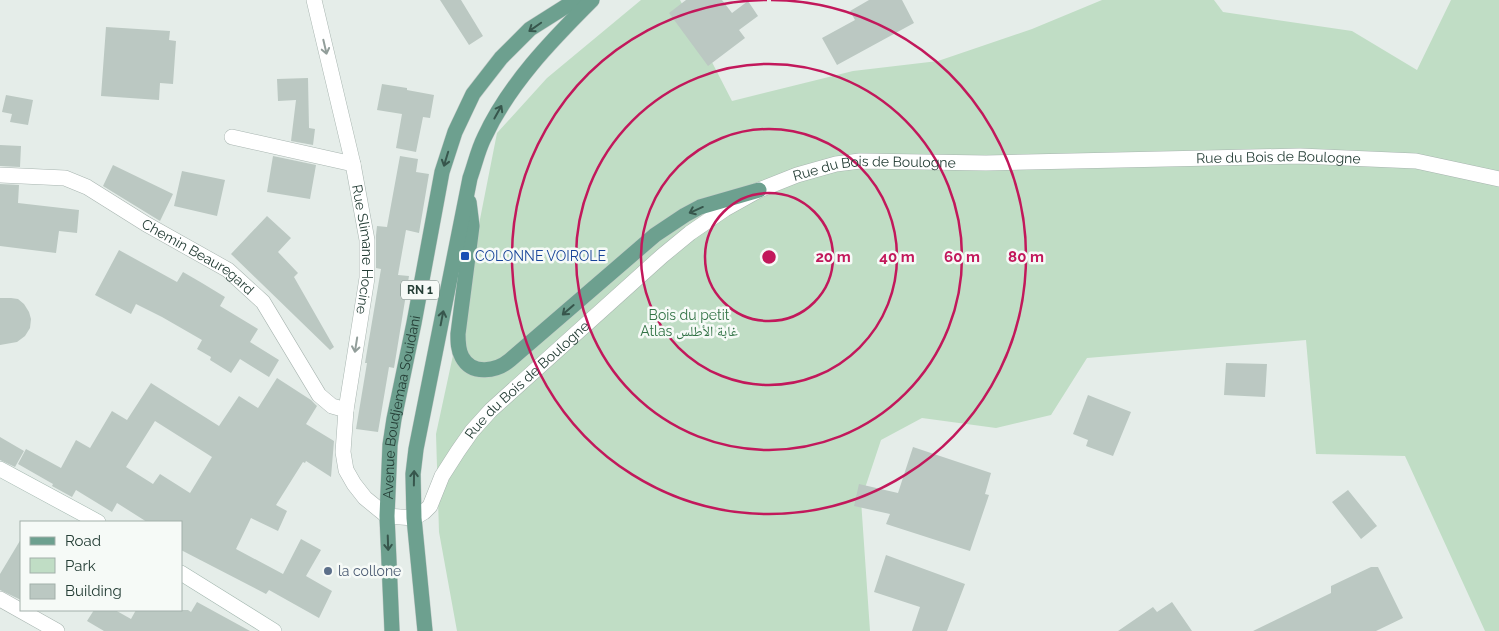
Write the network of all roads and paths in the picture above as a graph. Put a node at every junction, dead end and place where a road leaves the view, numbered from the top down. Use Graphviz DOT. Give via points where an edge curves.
graph roads {
  1 [pos="314,0"];
  2 [pos="576,0"];
  3 [pos="592,0"];
  4 [pos="232,137"];
  5 [pos="353,164"];
  6 [pos="0,175"];
  7 [pos="1499,179"];
  8 [pos="468,189"];
  9 [pos="759,190"];
  10 [pos="346,410"];
  11 [pos="0,469"];
  12 [pos="387,516"];
  13 [pos="81,518"];
  14 [pos="414,518"];
  15 [pos="94,521"];
  16 [pos="182,574"];
  17 [pos="0,599"];
  18 [pos="20,607"];
  19 [pos="246,613"];
  20 [pos="37,614"];
  21 [pos="57,631"];
  22 [pos="274,631"];
  23 [pos="286,631"];
  24 [pos="392,631"];
  25 [pos="425,631"];
  1 -- 5 [label="street, Rue Slimane Hocine, one-way"];
  2 -- 12 [label="main road, Avenue Boudjemaa Souidani / RN 1, one-way" via="530,29 501,58 473,94 454,132 442,172 394,419"];
  8 -- 3 [label="main road, Avenue Boudjemaa Souidani / RN 1, one-way" via="484,138 503,104 543,49"];
  4 -- 5 [label="street"];
  5 -- 10 [label="street, Rue Slimane Hocine, one-way" via="367,240 367,278"];
  6 -- 10 [label="street, Chemin Beauregard" via="65,178 87,187 228,270 263,302 319,395 332,406"];
  7 -- 9 [label="street, Rue du Bois de Boulogne" via="1416,161 1300,156 986,163 860,161 797,175"];
  9 -- 8 [label="main road, one-way" via="700,208 670,224 504,365 482,370 467,363 458,348 472,226"];
  14 -- 8 [label="main road, Avenue Boudjemaa Souidani / RN 1, one-way" via="416,449"];
  9 -- 14 [label="street, Rue du Bois de Boulogne" via="724,209 662,256 512,389 472,431 442,476 430,506"];
  10 -- 12 [label="street, Rue Slimane Hocine" via="343,452 346,470 365,498"];
  11 -- 13 [label="street"];
  12 -- 14 [label="street"];
  12 -- 24 [label="main road, Avenue Boudjemaa Souidani / RN 1, one-way"];
  13 -- 15 [label="street"];
  14 -- 25 [label="main road, Avenue Boudjemaa Souidani / RN 1"];
  16 -- 19 [label="street"];
  17 -- 18 [label="street"];
  19 -- 22 [label="street"];
  19 -- 23 [label="street"];
  20 -- 21 [label="street"];
}
